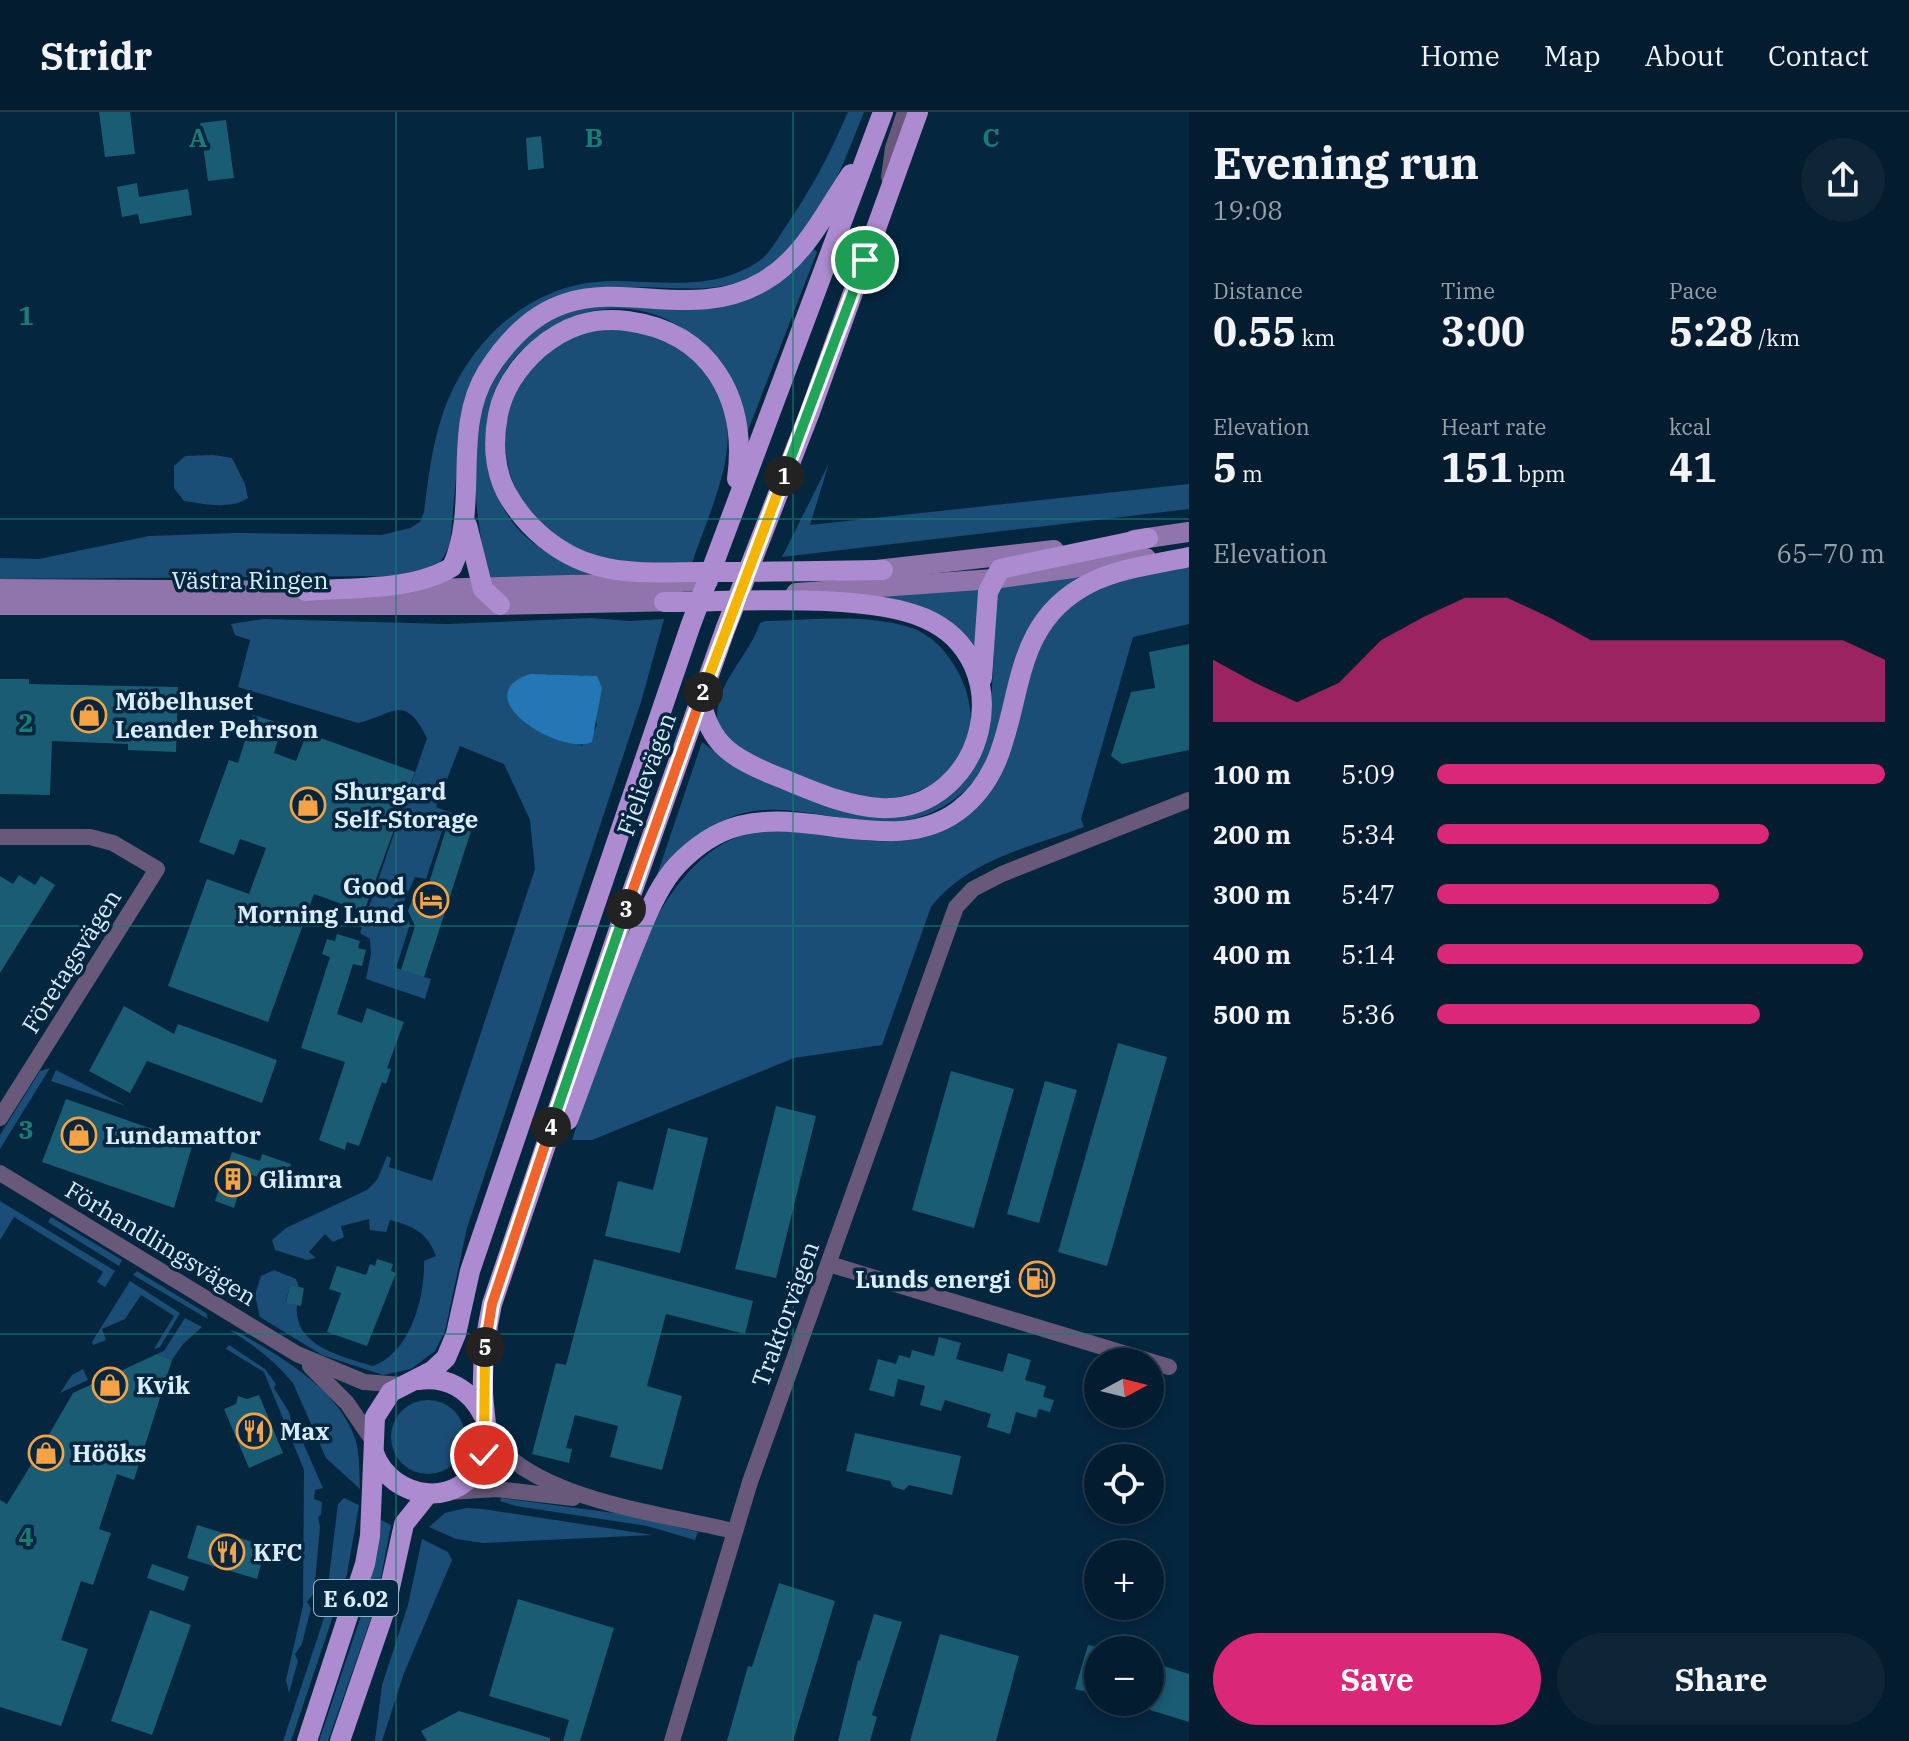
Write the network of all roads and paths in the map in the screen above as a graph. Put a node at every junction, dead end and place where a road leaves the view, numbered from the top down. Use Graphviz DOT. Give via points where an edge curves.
graph roads {
  1 [pos="883,112"];
  2 [pos="905,112"];
  3 [pos="918,112"];
  4 [pos="871,144"];
  5 [pos="889,194"];
  6 [pos="732,514"];
  7 [pos="465,517"];
  8 [pos="1189,532"];
  9 [pos="1148,538"];
  10 [pos="1189,554"];
  11 [pos="883,570"];
  12 [pos="993,579"];
  13 [pos="0,589"];
  14 [pos="483,589"];
  15 [pos="306,591"];
  16 [pos="664,602"];
  17 [pos="0,605"];
  18 [pos="500,605"];
  19 [pos="982,683"];
  20 [pos="701,699"];
  21 [pos="1189,800"];
  22 [pos="0,837"];
  23 [pos="0,1118"];
  24 [pos="0,1173"];
  25 [pos="522,1214"];
  26 [pos="829,1264"];
  27 [pos="297,1354"];
  28 [pos="1169,1367"];
  29 [pos="411,1382"];
  30 [pos="485,1424"];
  31 [pos="372,1444"];
  32 [pos="434,1494"];
  33 [pos="615,1503"];
  34 [pos="733,1531"];
  35 [pos="307,1741"];
  36 [pos="340,1741"];
  37 [pos="672,1741"];
  1 -- 4 [label="main road, Fjelievägen"];
  2 -- 5 [label="street" via="893,148"];
  3 -- 5 [label="main road, Fjelievägen"];
  4 -- 6 [label="main road, Fjelievägen"];
  4 -- 7 [label="main road" via="810,236 763,282 709,297 576,300 521,329 478,389 468,445"];
  5 -- 20 [label="main road, Fjelievägen"];
  6 -- 11 [label="main road" via="739,460 735,408 723,382 690,344 665,328 591,320 557,333 522,363 499,409 496,463 517,511 571,557 599,567 646,572"];
  6 -- 29 [label="main road, Fjelievägen" via="470,1271 452,1348 440,1366"];
  7 -- 14 [label="main road"];
  7 -- 15 [label="main road" via="452,567 438,576"];
  8 -- 9 [label="main road, Västra Ringen"];
  9 -- 11 [label="main road, Västra Ringen"];
  9 -- 12 [label="main road" via="1013,564"];
  10 -- 12 [label="main road, Västra Ringen"];
  10 -- 25 [label="main road" via="1114,573 1055,606 1019,670 990,773 958,811 900,833 750,823 720,832 691,853 667,878 613,997 557,1150"];
  11 -- 14 [label="main road, Västra Ringen"];
  12 -- 16 [label="main road, Västra Ringen"];
  12 -- 19 [label="main road" via="984,622"];
  13 -- 15 [label="main road, Västra Ringen"];
  14 -- 15 [label="main road, Västra Ringen"];
  14 -- 18 [label="main road"];
  16 -- 18 [label="main road, Västra Ringen"];
  16 -- 19 [label="main road" via="802,602 897,610 943,629"];
  17 -- 18 [label="main road, Västra Ringen"];
  19 -- 20 [label="main road" via="978,737 956,775 938,793 916,803 882,808 810,790 757,768 719,744 705,724"];
  20 -- 25 [label="main road, Fjelievägen"];
  21 -- 26 [label="street, Traktorvägen" via="1002,874 973,889 956,907"];
  22 -- 23 [label="street, Företagsvägen" via="90,837 113,843 157,869"];
  24 -- 27 [label="street, Förhandlingsvägen"];
  25 -- 30 [label="main road, Fjelievägen" via="486,1333"];
  26 -- 28 [label="street"];
  26 -- 34 [label="street, Traktorvägen"];
  27 -- 29 [label="street, Förhandlingsvägen" via="364,1382"];
  27 -- 31 [label="street, Förhandlingsvägen" via="347,1403"];
  29 -- 30 [label="main road" via="437,1379 461,1388"];
  29 -- 31 [label="main road, Fjelievägen" via="378,1409"];
  30 -- 32 [label="main road, Fjelievägen" via="485,1449 474,1473 459,1486"];
  30 -- 33 [label="street" via="499,1450 523,1469 569,1491"];
  31 -- 32 [label="main road" via="392,1481"];
  31 -- 35 [label="main road, Fjelievägen / E 6.02" via="365,1564"];
  32 -- 33 [label="street" via="496,1489"];
  32 -- 36 [label="main road, Fjelievägen / E 6.02" via="404,1524 385,1610"];
  33 -- 34 [label="street"];
  34 -- 37 [label="street, Traktorvägen"];
}
